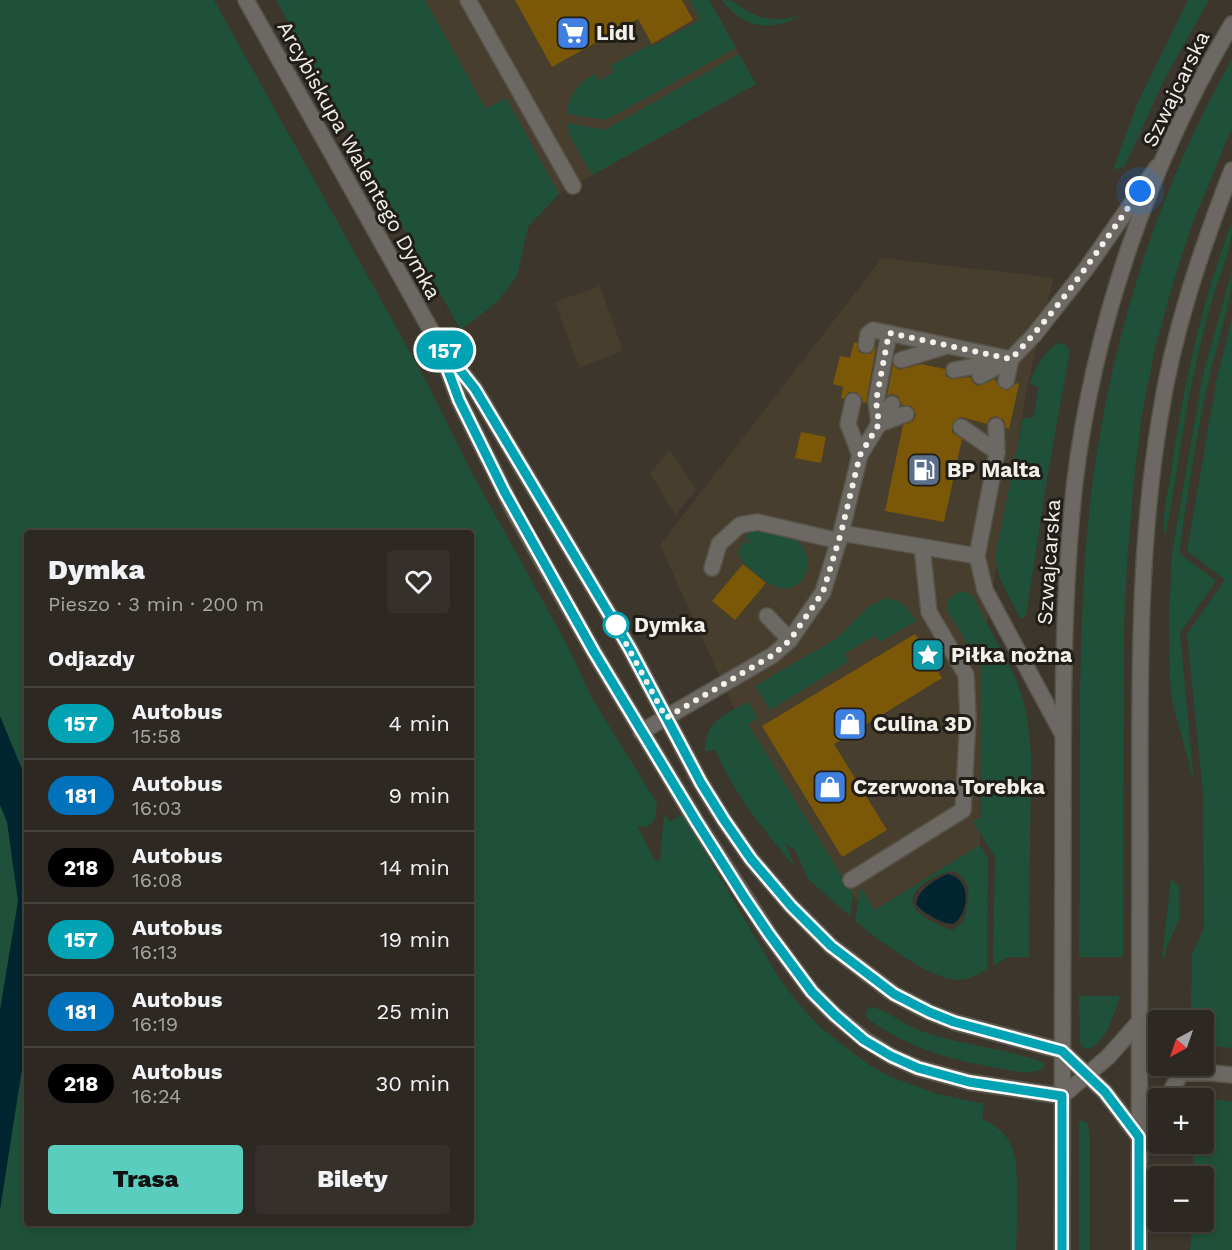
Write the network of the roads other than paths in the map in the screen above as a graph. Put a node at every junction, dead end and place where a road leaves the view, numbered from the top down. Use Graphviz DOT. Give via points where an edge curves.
graph roads {
  1 [pos="246,0"];
  2 [pos="468,0"];
  3 [pos="1232,24"];
  4 [pos="1167,152"];
  5 [pos="1232,170"];
  6 [pos="573,186"];
  7 [pos="889,333"];
  8 [pos="437,341"];
  9 [pos="866,345"];
  10 [pos="950,345"];
  11 [pos="1011,359"];
  12 [pos="901,360"];
  13 [pos="928,365"];
  14 [pos="954,370"];
  15 [pos="980,376"];
  16 [pos="1006,381"];
  17 [pos="853,400"];
  18 [pos="892,404"];
  19 [pos="906,414"];
  20 [pos="966,423"];
  21 [pos="879,424"];
  22 [pos="996,426"];
  23 [pos="997,452"];
  24 [pos="860,455"];
  25 [pos="840,537"];
  26 [pos="922,547"];
  27 [pos="977,556"];
  28 [pos="712,568"];
  29 [pos="767,616"];
  30 [pos="790,640"];
  31 [pos="666,718"];
  32 [pos="641,732"];
  33 [pos="1063,735"];
  34 [pos="851,880"];
  35 [pos="1139,1022"];
  36 [pos="1148,1031"];
  37 [pos="1062,1051"];
  38 [pos="1214,1073"];
  39 [pos="1087,1075"];
  40 [pos="1232,1075"];
  41 [pos="1062,1096"];
  42 [pos="1148,1125"];
  43 [pos="1139,1137"];
  44 [pos="1062,1250"];
  45 [pos="1139,1250"];
  1 -- 8 [label="street, Arcybiskupa Walentego Dymka"];
  2 -- 6 [label="street"];
  3 -- 4 [label="street, Szwajcarska"];
  4 -- 11 [label="street" via="1086,269"];
  4 -- 33 [label="street, Szwajcarska" via="1116,288 1086,417 1069,545"];
  5 -- 35 [label="street" via="1203,248 1171,360 1150,483 1140,648"];
  7 -- 9 [label="street" via="873,330"];
  7 -- 10 [label="street"];
  7 -- 21 [label="street" via="876,401"];
  8 -- 31 [label="street, Arcybiskupa Walentego Dymka" via="475,389 630,649"];
  8 -- 32 [label="street, Arcybiskupa Walentego Dymka" via="459,400 514,511"];
  10 -- 11 [label="street"];
  10 -- 12 [label="street"];
  10 -- 13 [label="street"];
  11 -- 14 [label="street"];
  11 -- 15 [label="street"];
  11 -- 16 [label="street"];
  17 -- 24 [label="street" via="848,424"];
  18 -- 21 [label="street"];
  19 -- 21 [label="street"];
  20 -- 23 [label="street"];
  21 -- 24 [label="street"];
  22 -- 23 [label="street"];
  23 -- 27 [label="street"];
  24 -- 25 [label="street"];
  25 -- 26 [label="street"];
  25 -- 28 [label="street" via="758,522 740,525 719,544"];
  25 -- 30 [label="street" via="823,592"];
  26 -- 27 [label="street"];
  26 -- 34 [label="street" via="929,612 966,675 963,810"];
  27 -- 33 [label="street" via="985,590"];
  29 -- 30 [label="street"];
  30 -- 31 [label="street" via="773,655"];
  31 -- 32 [label="street"];
  31 -- 37 [label="street, Arcybiskupa Walentego Dymka" via="701,783 744,849 791,906 831,946 894,994 929,1012"];
  32 -- 41 [label="street, Arcybiskupa Walentego Dymka" via="769,934 812,992 835,1015 864,1040 918,1068 969,1082"];
  33 -- 37 [label="street, Szwajcarska"];
  35 -- 36 [label="street"];
  35 -- 39 [label="street"];
  35 -- 43 [label="street"];
  37 -- 39 [label="street, Arcybiskupa Walentego Dymka"];
  37 -- 41 [label="street, Szwajcarska"];
  38 -- 40 [label="street"];
  39 -- 41 [label="street"];
  39 -- 43 [label="street, Arcybiskupa Walentego Dymka"];
  41 -- 44 [label="street"];
  42 -- 43 [label="street"];
  43 -- 45 [label="street"];
}
